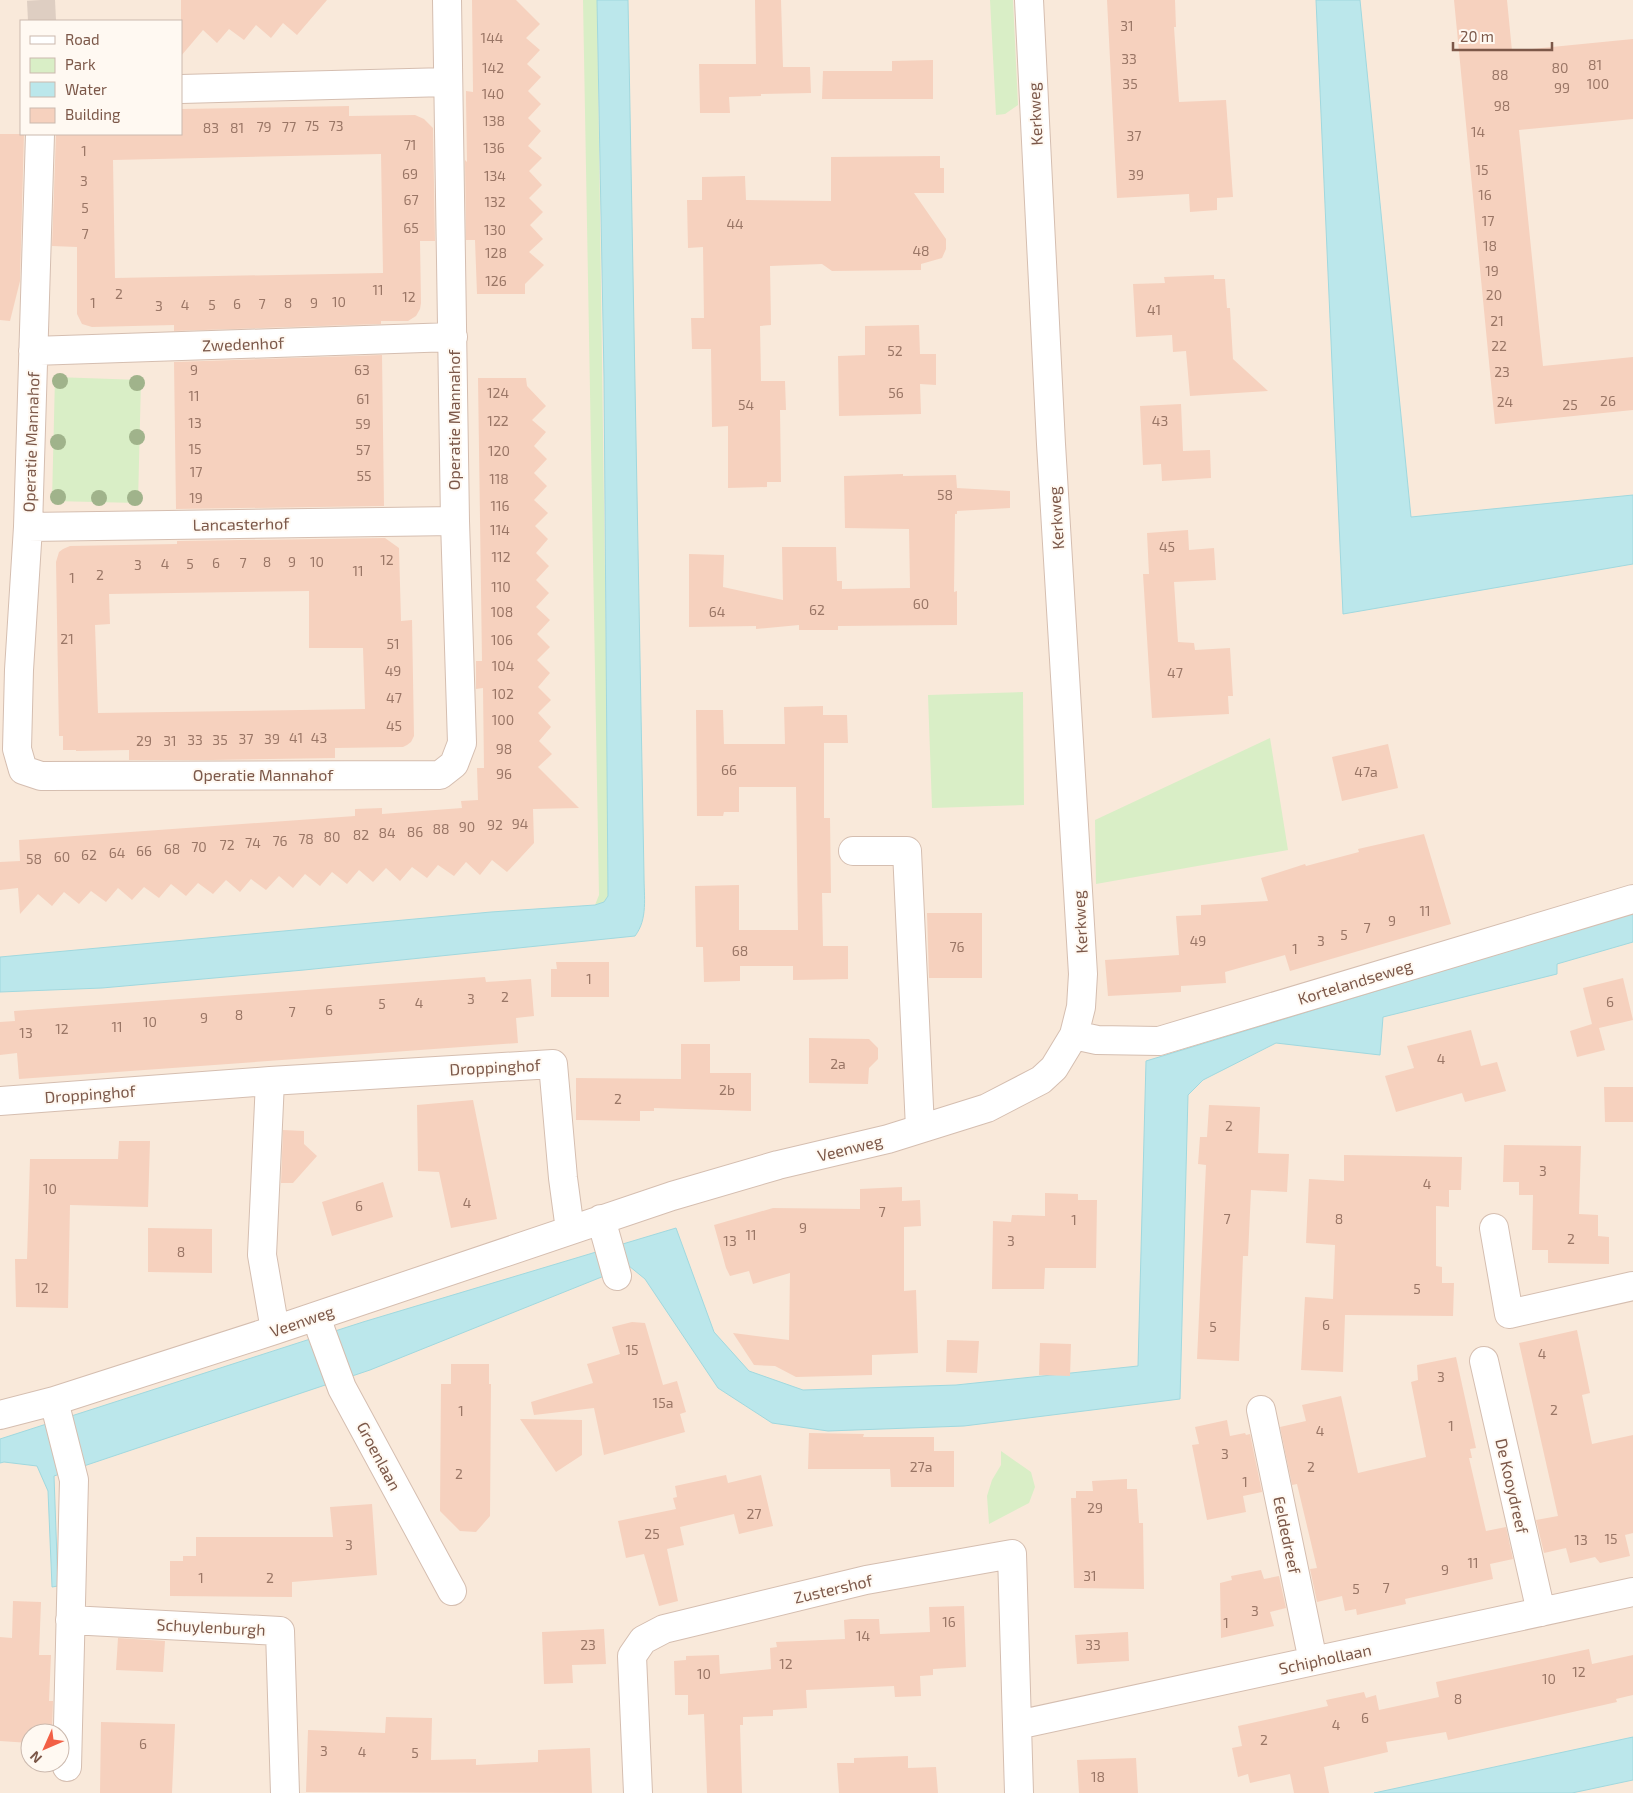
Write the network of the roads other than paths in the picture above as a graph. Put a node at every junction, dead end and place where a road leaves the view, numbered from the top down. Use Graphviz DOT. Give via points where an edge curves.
graph roads {
  1 [pos="447,0"];
  2 [pos="1029,0"];
  3 [pos="448,82"];
  4 [pos="182,89"];
  5 [pos="40,135"];
  6 [pos="453,337"];
  7 [pos="33,351"];
  8 [pos="455,521"];
  9 [pos="28,527"];
  10 [pos="853,851"];
  11 [pos="1633,899"];
  12 [pos="1074,1035"];
  13 [pos="270,1081"];
  14 [pos="0,1101"];
  15 [pos="920,1128"];
  16 [pos="1494,1228"];
  17 [pos="570,1230"];
  18 [pos="604,1231"];
  19 [pos="617,1276"];
  20 [pos="1633,1286"];
  21 [pos="319,1324"];
  22 [pos="275,1330"];
  23 [pos="1484,1361"];
  24 [pos="56,1409"];
  25 [pos="1261,1410"];
  26 [pos="0,1415"];
  27 [pos="452,1592"];
  28 [pos="1633,1592"];
  29 [pos="1541,1612"];
  30 [pos="70,1620"];
  31 [pos="1314,1661"];
  32 [pos="68,1723"];
  33 [pos="1017,1725"];
  34 [pos="285,1793"];
  35 [pos="638,1793"];
  36 [pos="1019,1793"];
  1 -- 3 [label="street, Operatie Mannahof"];
  2 -- 12 [label="street, Kerkweg" via="1051,444 1083,974 1081,1008"];
  3 -- 4 [label="street"];
  3 -- 6 [label="street, Operatie Mannahof"];
  5 -- 7 [label="street, Operatie Mannahof"];
  6 -- 7 [label="street, Zwedenhof"];
  6 -- 8 [label="street, Operatie Mannahof"];
  7 -- 9 [label="street, Operatie Mannahof"];
  8 -- 9 [label="street, Lancasterhof"];
  8 -- 9 [label="street, Operatie Mannahof" via="462,743 454,764 440,775 42,776 23,770 17,749"];
  10 -- 15 [label="street" via="907,851"];
  11 -- 12 [label="street, Kortelandseweg" via="1158,1041 1097,1040"];
  12 -- 15 [label="street, Veenweg" via="1054,1068 1041,1080 987,1108"];
  13 -- 14 [label="street, Droppinghof"];
  13 -- 17 [label="street, Droppinghof" via="553,1064"];
  13 -- 22 [label="street" via="262,1255"];
  15 -- 18 [label="street, Veenweg" via="672,1196"];
  16 -- 20 [label="street" via="1509,1314"];
  17 -- 18 [label="street, Veenweg"];
  17 -- 21 [label="street, Veenweg"];
  18 -- 19 [label="street"];
  21 -- 22 [label="street, Veenweg"];
  21 -- 27 [label="street, Groenlaan" via="342,1388"];
  22 -- 24 [label="street, Veenweg"];
  23 -- 29 [label="street, De Kooydreef"];
  24 -- 26 [label="street, Veenweg"];
  24 -- 30 [label="street" via="74,1480"];
  25 -- 31 [label="street, Eeldedreef"];
  28 -- 29 [label="street, Schiphollaan"];
  29 -- 31 [label="street, Schiphollaan"];
  30 -- 32 [label="street"];
  30 -- 34 [label="street, Schuylenburgh" via="280,1631"];
  31 -- 33 [label="street, Schiphollaan"];
  33 -- 35 [label="street, Zustershof" via="1012,1554 866,1580 664,1629 643,1640 632,1656"];
  33 -- 36 [label="street"];
}
